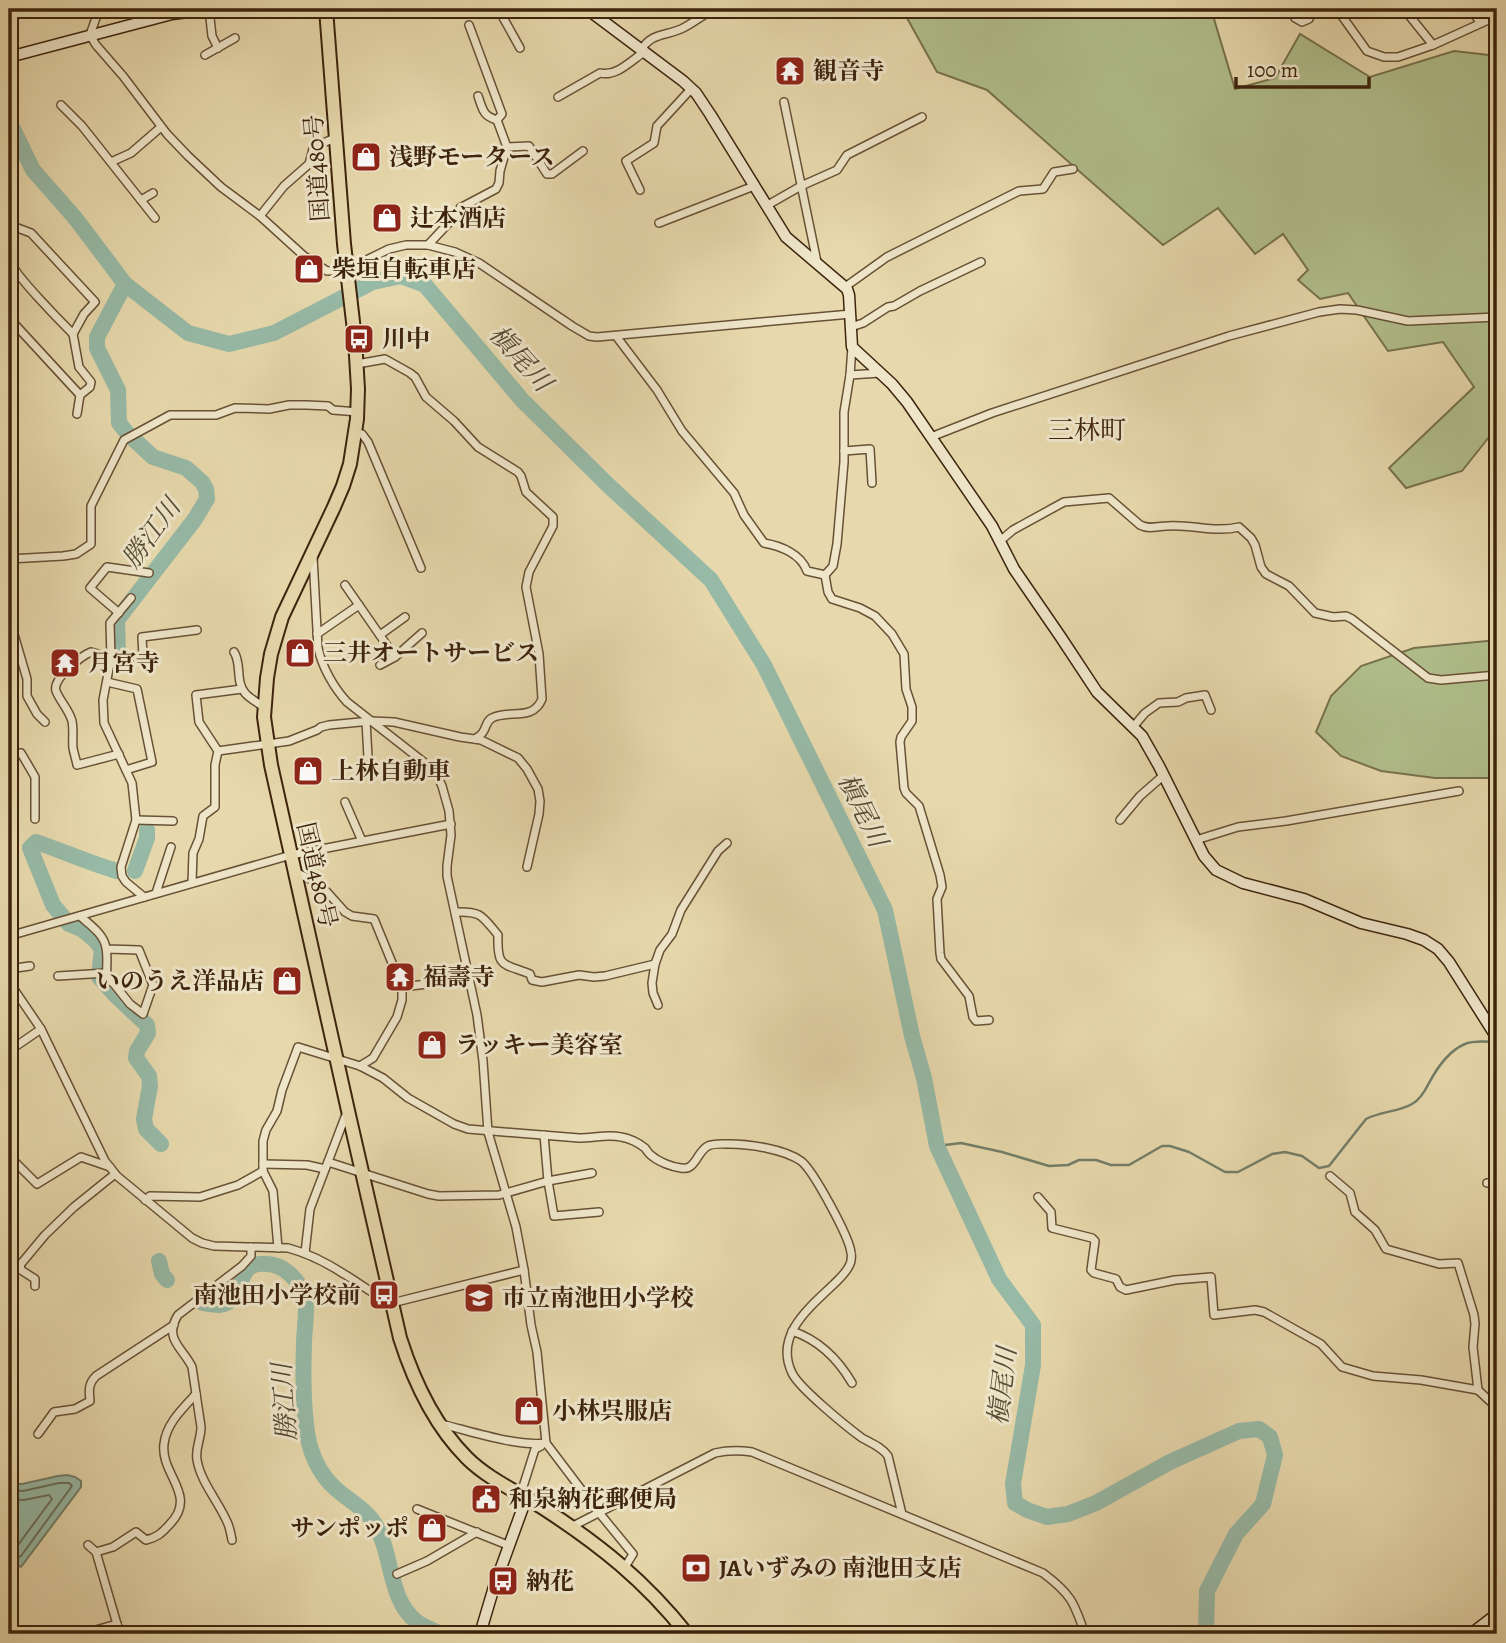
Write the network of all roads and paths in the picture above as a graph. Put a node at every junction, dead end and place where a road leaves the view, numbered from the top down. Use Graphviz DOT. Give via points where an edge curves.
graph roads {
  1 [pos="99,9"];
  2 [pos="211,9"];
  3 [pos="326,9"];
  4 [pos="507,9"];
  5 [pos="587,9"];
  6 [pos="713,9"];
  7 [pos="1295,9"];
  8 [pos="1313,9"];
  9 [pos="1351,9"];
  10 [pos="1404,9"];
  11 [pos="1470,9"];
  12 [pos="1497,16"];
  13 [pos="1481,23"];
  14 [pos="469,25"];
  15 [pos="90,35"];
  16 [pos="235,38"];
  17 [pos="1433,45"];
  18 [pos="218,48"];
  19 [pos="520,48"];
  20 [pos="643,51"];
  21 [pos="205,55"];
  22 [pos="13,56"];
  23 [pos="691,89"];
  24 [pos="478,96"];
  25 [pos="558,97"];
  26 [pos="784,102"];
  27 [pos="61,105"];
  28 [pos="69,111"];
  29 [pos="62,117"];
  30 [pos="922,117"];
  31 [pos="497,120"];
  32 [pos="161,127"];
  33 [pos="335,138"];
  34 [pos="507,147"];
  35 [pos="583,150"];
  36 [pos="111,162"];
  37 [pos="1073,169"];
  38 [pos="754,186"];
  39 [pos="801,186"];
  40 [pos="640,190"];
  41 [pos="153,193"];
  42 [pos="141,200"];
  43 [pos="766,206"];
  44 [pos="9,207"];
  45 [pos="260,215"];
  46 [pos="155,218"];
  47 [pos="659,223"];
  48 [pos="15,227"];
  49 [pos="428,245"];
  50 [pos="817,262"];
  51 [pos="981,262"];
  52 [pos="11,271"];
  53 [pos="347,275"];
  54 [pos="845,287"];
  55 [pos="851,314"];
  56 [pos="1497,317"];
  57 [pos="9,318"];
  58 [pos="851,327"];
  59 [pos="73,334"];
  60 [pos="616,336"];
  61 [pos="852,347"];
  62 [pos="357,363"];
  63 [pos="880,373"];
  64 [pos="850,375"];
  65 [pos="80,395"];
  66 [pos="358,412"];
  67 [pos="77,414"];
  68 [pos="356,432"];
  69 [pos="930,437"];
  70 [pos="844,451"];
  71 [pos="872,483"];
  72 [pos="9,532"];
  73 [pos="1000,541"];
  74 [pos="312,553"];
  75 [pos="12,558"];
  76 [pos="421,568"];
  77 [pos="149,573"];
  78 [pos="825,575"];
  79 [pos="345,585"];
  80 [pos="131,598"];
  81 [pos="359,605"];
  82 [pos="119,613"];
  83 [pos="405,617"];
  84 [pos="197,630"];
  85 [pos="9,632"];
  86 [pos="422,633"];
  87 [pos="317,634"];
  88 [pos="380,635"];
  89 [pos="234,652"];
  90 [pos="396,657"];
  91 [pos="111,658"];
  92 [pos="380,665"];
  93 [pos="1497,676"];
  94 [pos="107,682"];
  95 [pos="242,689"];
  96 [pos="264,707"];
  97 [pos="1211,710"];
  98 [pos="368,721"];
  99 [pos="45,722"];
  100 [pos="1133,727"];
  101 [pos="9,736"];
  102 [pos="475,739"];
  103 [pos="268,745"];
  104 [pos="218,751"];
  105 [pos="11,754"];
  106 [pos="119,754"];
  107 [pos="368,757"];
  108 [pos="126,770"];
  109 [pos="1164,775"];
  110 [pos="1460,791"];
  111 [pos="345,802"];
  112 [pos="35,819"];
  113 [pos="136,820"];
  114 [pos="1121,820"];
  115 [pos="173,821"];
  116 [pos="451,824"];
  117 [pos="1196,840"];
  118 [pos="362,841"];
  119 [pos="727,843"];
  120 [pos="171,848"];
  121 [pos="290,855"];
  122 [pos="527,867"];
  123 [pos="294,872"];
  124 [pos="192,883"];
  125 [pos="156,893"];
  126 [pos="144,897"];
  127 [pos="456,912"];
  128 [pos="80,916"];
  129 [pos="9,936"];
  130 [pos="107,949"];
  131 [pos="654,964"];
  132 [pos="30,966"];
  133 [pos="9,969"];
  134 [pos="102,973"];
  135 [pos="58,976"];
  136 [pos="469,979"];
  137 [pos="9,982"];
  138 [pos="402,987"];
  139 [pos="658,1005"];
  140 [pos="989,1020"];
  141 [pos="41,1029"];
  142 [pos="1497,1038"];
  143 [pos="9,1051"];
  144 [pos="336,1058"];
  145 [pos="360,1066"];
  146 [pos="349,1115"];
  147 [pos="488,1132"];
  148 [pos="544,1135"];
  149 [pos="9,1156"];
  150 [pos="327,1165"];
  151 [pos="263,1167"];
  152 [pos="112,1170"];
  153 [pos="592,1173"];
  154 [pos="362,1174"];
  155 [pos="1330,1175"];
  156 [pos="548,1181"];
  157 [pos="1488,1183"];
  158 [pos="1497,1183"];
  159 [pos="506,1193"];
  160 [pos="1038,1197"];
  161 [pos="145,1200"];
  162 [pos="599,1212"];
  163 [pos="251,1247"];
  164 [pos="278,1248"];
  165 [pos="304,1254"];
  166 [pos="523,1269"];
  167 [pos="35,1286"];
  168 [pos="392,1303"];
  169 [pos="174,1325"];
  170 [pos="792,1331"];
  171 [pos="852,1383"];
  172 [pos="1478,1390"];
  173 [pos="196,1394"];
  174 [pos="1497,1406"];
  175 [pos="439,1424"];
  176 [pos="38,1434"];
  177 [pos="546,1443"];
  178 [pos="526,1499"];
  179 [pos="417,1509"];
  180 [pos="598,1512"];
  181 [pos="902,1514"];
  182 [pos="571,1527"];
  183 [pos="477,1532"];
  184 [pos="232,1540"];
  185 [pos="88,1545"];
  186 [pos="510,1546"];
  187 [pos="96,1552"];
  188 [pos="625,1567"];
  189 [pos="397,1574"];
  190 [pos="1497,1614"];
  191 [pos="117,1623"];
  192 [pos="81,1634"];
  193 [pos="120,1634"];
  194 [pos="480,1634"];
  195 [pos="687,1634"];
  196 [pos="1086,1634"];
  197 [pos="1471,1634"];
  1 -- 15 [label="street"];
  2 -- 15 [label="street"];
  2 -- 18 [label="street" via="212,36"];
  3 -- 33 [label="highway, 国道480号"];
  4 -- 19 [label="street" via="500,12"];
  5 -- 20 [label="street"];
  6 -- 20 [label="street" via="682,29 654,36"];
  7 -- 8 [label="street" via="1291,12 1302,22"];
  9 -- 17 [label="street" via="1342,16 1367,51 1398,57"];
  10 -- 17 [label="street"];
  11 -- 13 [label="street"];
  12 -- 13 [label="street"];
  13 -- 17 [label="street"];
  14 -- 31 [label="street" via="502,114"];
  15 -- 22 [label="street"];
  15 -- 32 [label="street"];
  16 -- 18 [label="street"];
  18 -- 21 [label="street"];
  20 -- 23 [label="street"];
  20 -- 25 [label="street" via="622,68 607,75 600,73"];
  23 -- 38 [label="street"];
  23 -- 40 [label="street" via="657,126 654,144 626,161"];
  24 -- 31 [label="street" via="485,114"];
  26 -- 39 [label="street"];
  27 -- 28 [label="street"];
  28 -- 29 [label="street"];
  28 -- 36 [label="street" via="91,144"];
  30 -- 39 [label="street" via="847,155 837,170"];
  31 -- 34 [label="street"];
  32 -- 36 [label="street" via="131,153"];
  32 -- 45 [label="street" via="220,187"];
  33 -- 45 [label="street" via="313,149 309,164"];
  33 -- 53 [label="highway, 国道480号"];
  34 -- 35 [label="street" via="529,146 547,174"];
  34 -- 49 [label="street" via="496,189 460,208"];
  36 -- 42 [label="street"];
  37 -- 54 [label="street" via="1054,172 1042,189 1019,191 887,257"];
  38 -- 43 [label="street"];
  38 -- 47 [label="street"];
  39 -- 43 [label="street"];
  39 -- 50 [label="street"];
  41 -- 42 [label="street"];
  42 -- 46 [label="street"];
  43 -- 50 [label="street" via="786,237"];
  44 -- 48 [label="street"];
  45 -- 53 [label="street" via="304,256 327,271"];
  48 -- 52 [label="street"];
  48 -- 59 [label="street" via="32,233 95,302"];
  49 -- 53 [label="street" via="389,249"];
  49 -- 60 [label="street" via="479,263 589,336"];
  50 -- 54 [label="street"];
  51 -- 58 [label="street"];
  52 -- 59 [label="street"];
  53 -- 62 [label="highway, 国道480号"];
  54 -- 55 [label="street"];
  55 -- 58 [label="street"];
  55 -- 60 [label="street"];
  56 -- 69 [label="street" via="1408,321 1357,310 1319,312 1229,336"];
  57 -- 65 [label="street"];
  58 -- 61 [label="street"];
  59 -- 65 [label="street" via="79,367 91,382"];
  60 -- 78 [label="street" via="682,431 734,493 764,544 795,555 807,572"];
  61 -- 63 [label="street"];
  61 -- 64 [label="street"];
  62 -- 66 [label="highway, 国道480号"];
  62 -- 102 [label="street" via="385,359 410,373 426,397 478,447 518,472 526,492 552,517 553,526 526,587 539,654 539,706 490,719"];
  63 -- 64 [label="street"];
  63 -- 69 [label="street"];
  64 -- 70 [label="street"];
  65 -- 67 [label="street"];
  66 -- 68 [label="highway, 国道480号"];
  66 -- 75 [label="street" via="289,405 235,408 216,415 170,415 124,440 91,506 91,544 76,554"];
  68 -- 74 [label="highway, 国道480号" via="343,486"];
  68 -- 76 [label="street" via="368,442"];
  69 -- 73 [label="street"];
  70 -- 71 [label="street" via="870,449"];
  70 -- 78 [label="street" via="837,544 833,566"];
  72 -- 75 [label="street"];
  73 -- 93 [label="street" via="1064,502 1109,498 1146,528 1199,526 1220,531 1239,527 1251,538 1266,574 1297,592 1315,612 1352,619 1428,678"];
  73 -- 100 [label="street" via="1097,692"];
  74 -- 87 [label="street"];
  74 -- 96 [label="highway, 国道480号" via="282,617 271,654"];
  77 -- 82 [label="street" via="107,567 90,588"];
  78 -- 140 [label="street" via="832,599 875,616 904,654 912,707 912,721 900,742 904,788 919,806 940,875 941,959 969,996 976,1021"];
  79 -- 81 [label="street"];
  80 -- 82 [label="street"];
  81 -- 87 [label="street"];
  81 -- 88 [label="street"];
  82 -- 91 [label="street" via="110,623"];
  83 -- 88 [label="street"];
  84 -- 91 [label="street" via="142,637 143,656"];
  85 -- 99 [label="street" via="13,631 27,679 27,696"];
  86 -- 90 [label="street"];
  87 -- 98 [label="street" via="320,659 341,696"];
  88 -- 90 [label="street"];
  89 -- 95 [label="street"];
  90 -- 92 [label="street"];
  91 -- 94 [label="street"];
  91 -- 106 [label="street" via="91,652 84,655 55,684 71,718 77,765"];
  94 -- 106 [label="street" via="104,723"];
  94 -- 108 [label="street" via="137,689 152,762"];
  95 -- 96 [label="street"];
  95 -- 104 [label="street" via="197,695 199,722"];
  96 -- 103 [label="highway, 国道480号"];
  97 -- 100 [label="street" via="1205,695 1186,698 1159,704"];
  98 -- 102 [label="street"];
  98 -- 103 [label="street" via="321,726"];
  98 -- 107 [label="street"];
  98 -- 116 [label="street" via="437,775"];
  100 -- 109 [label="street"];
  101 -- 105 [label="street"];
  102 -- 122 [label="street" via="518,758 534,780 539,814"];
  103 -- 104 [label="street"];
  103 -- 121 [label="highway, 国道480号"];
  104 -- 124 [label="street" via="215,807 203,816 193,853"];
  105 -- 112 [label="street" via="21,753 35,777"];
  106 -- 108 [label="street"];
  108 -- 113 [label="street"];
  109 -- 114 [label="street"];
  109 -- 117 [label="street"];
  110 -- 117 [label="street" via="1237,827"];
  111 -- 118 [label="street"];
  113 -- 115 [label="street"];
  113 -- 126 [label="street" via="121,867 126,882"];
  116 -- 118 [label="street"];
  116 -- 127 [label="street" via="447,876"];
  117 -- 142 [label="street" via="1216,870 1228,877 1431,944 1449,962"];
  118 -- 121 [label="street"];
  119 -- 131 [label="street" via="681,910"];
  120 -- 125 [label="street"];
  121 -- 123 [label="highway, 国道480号"];
  121 -- 124 [label="street"];
  123 -- 138 [label="street" via="327,891 345,912 374,919"];
  123 -- 144 [label="highway, 国道480号"];
  124 -- 125 [label="street"];
  125 -- 126 [label="street"];
  126 -- 128 [label="street"];
  127 -- 131 [label="street" via="472,911 483,917 498,935 502,963 530,974 532,980 605,976"];
  127 -- 136 [label="street"];
  128 -- 129 [label="street"];
  128 -- 130 [label="street" via="99,932"];
  130 -- 134 [label="street"];
  130 -- 134 [label="street" via="139,950 153,985 144,1014"];
  131 -- 139 [label="street" via="652,984"];
  132 -- 133 [label="street"];
  134 -- 135 [label="street"];
  136 -- 138 [label="street"];
  136 -- 147 [label="street" via="477,1015"];
  137 -- 141 [label="street"];
  138 -- 145 [label="street" via="397,1017 373,1058"];
  141 -- 143 [label="street"];
  141 -- 152 [label="street"];
  144 -- 145 [label="street"];
  144 -- 146 [label="highway, 国道480号"];
  144 -- 151 [label="street" via="298,1047 266,1130"];
  145 -- 147 [label="street" via="454,1124"];
  146 -- 150 [label="street"];
  146 -- 154 [label="highway, 国道480号"];
  147 -- 148 [label="street"];
  147 -- 159 [label="street"];
  148 -- 156 [label="street"];
  148 -- 170 [label="street" via="617,1136 661,1161 687,1169 710,1145 758,1147 800,1160 828,1201 852,1254 844,1275 801,1316"];
  149 -- 152 [label="street" via="37,1184 81,1157"];
  150 -- 151 [label="street"];
  150 -- 154 [label="street"];
  150 -- 165 [label="street" via="310,1209"];
  151 -- 161 [label="street" via="238,1185 200,1196 150,1196"];
  151 -- 164 [label="street" via="273,1191"];
  152 -- 161 [label="street"];
  152 -- 167 [label="street" via="20,1265 35,1279"];
  153 -- 156 [label="street"];
  154 -- 159 [label="street" via="439,1196"];
  154 -- 168 [label="highway, 国道480号"];
  155 -- 172 [label="street" via="1350,1194 1355,1212 1375,1230 1386,1249 1439,1265 1458,1263 1474,1315"];
  156 -- 159 [label="street"];
  156 -- 162 [label="street" via="554,1216"];
  157 -- 158 [label="street"];
  159 -- 166 [label="street"];
  160 -- 172 [label="street" via="1051,1212 1052,1228 1095,1241 1091,1270 1116,1279 1126,1290 1211,1278 1214,1315 1264,1312 1321,1344 1342,1367 1373,1376"];
  161 -- 163 [label="street" via="202,1243"];
  163 -- 164 [label="street"];
  163 -- 169 [label="street" via="251,1256 242,1266 178,1315"];
  164 -- 165 [label="street"];
  165 -- 168 [label="street"];
  166 -- 168 [label="street"];
  166 -- 177 [label="street"];
  168 -- 175 [label="highway, 国道480号" via="415,1381"];
  169 -- 173 [label="street" via="174,1342 190,1361"];
  169 -- 176 [label="street" via="96,1376 89,1388 90,1401 54,1412"];
  170 -- 171 [label="street" via="818,1343"];
  170 -- 181 [label="street" via="788,1347 792,1373 860,1437 885,1451"];
  172 -- 174 [label="street"];
  173 -- 184 [label="street" via="201,1427 197,1462"];
  173 -- 187 [label="street" via="165,1436 165,1460 180,1497 173,1522 154,1538 136,1532"];
  175 -- 177 [label="street" via="535,1445"];
  175 -- 178 [label="highway, 国道480号" via="468,1459"];
  177 -- 178 [label="street" via="535,1449 522,1490"];
  177 -- 180 [label="street"];
  178 -- 182 [label="highway, 国道480号"];
  178 -- 186 [label="street"];
  179 -- 183 [label="street"];
  180 -- 181 [label="street" via="715,1453 739,1450"];
  180 -- 182 [label="street"];
  180 -- 188 [label="street" via="633,1554"];
  181 -- 196 [label="street" via="1043,1573 1075,1604"];
  182 -- 188 [label="highway, 国道480号"];
  183 -- 186 [label="street"];
  183 -- 189 [label="street"];
  185 -- 187 [label="street"];
  186 -- 194 [label="street"];
  187 -- 191 [label="street"];
  188 -- 195 [label="highway, 国道480号"];
  190 -- 197 [label="street"];
  191 -- 192 [label="street"];
  191 -- 193 [label="street"];
}
